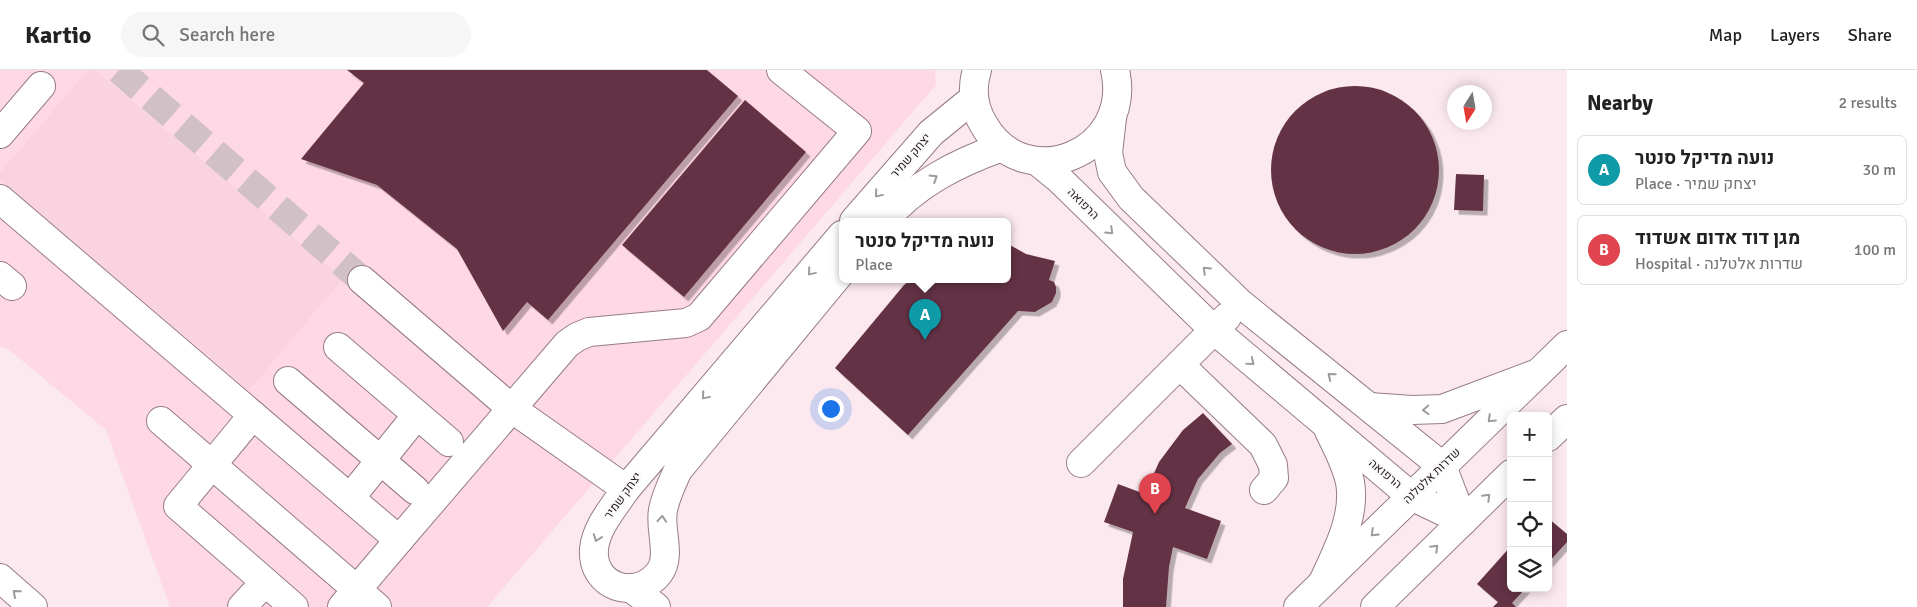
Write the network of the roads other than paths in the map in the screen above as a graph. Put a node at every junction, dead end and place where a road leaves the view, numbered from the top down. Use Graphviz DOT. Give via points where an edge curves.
graph roads {
  1 [pos="781,70"];
  2 [pos="977,70"];
  3 [pos="1115,70"];
  4 [pos="41,86"];
  5 [pos="974,98"];
  6 [pos="1112,118"];
  7 [pos="0,134"];
  8 [pos="1002,147"];
  9 [pos="1037,161"];
  10 [pos="0,199"];
  11 [pos="857,218"];
  12 [pos="887,218"];
  13 [pos="839,239"];
  14 [pos="839,275"];
  15 [pos="362,280"];
  16 [pos="1241,304"];
  17 [pos="1214,330"];
  18 [pos="1567,345"];
  19 [pos="338,347"];
  20 [pos="1180,364"];
  21 [pos="1538,373"];
  22 [pos="288,381"];
  23 [pos="1369,407"];
  24 [pos="511,408"];
  25 [pos="253,415"];
  26 [pos="418,415"];
  27 [pos="1567,419"];
  28 [pos="161,421"];
  29 [pos="1324,424"];
  30 [pos="1552,433"];
  31 [pos="449,442"];
  32 [pos="380,460"];
  33 [pos="1081,463"];
  34 [pos="212,465"];
  35 [pos="1442,466"];
  36 [pos="1507,478"];
  37 [pos="626,489"];
  38 [pos="415,490"];
  39 [pos="1264,490"];
  40 [pos="1411,496"];
  41 [pos="350,498"];
  42 [pos="1463,520"];
  43 [pos="399,540"];
  44 [pos="0,578"];
  45 [pos="265,582"];
  46 [pos="1323,582"];
  47 [pos="631,588"];
  48 [pos="359,601"];
  49 [pos="33,607"];
  50 [pos="242,607"];
  51 [pos="294,607"];
  52 [pos="656,607"];
  53 [pos="1298,607"];
  54 [pos="1375,607"];
  1 -- 24 [label="street" via="857,131 699,317 686,323 602,330 577,337 556,355"];
  2 -- 5 [label="street"];
  3 -- 6 [label="street" via="1118,100"];
  4 -- 7 [label="street"];
  5 -- 8 [label="street" via="979,117"];
  5 -- 11 [label="street, יצחק שמיר, one-way" via="930,133"];
  6 -- 9 [label="street" via="1100,137 1082,152 1060,160"];
  16 -- 6 [label="street, one-way" via="1131,198 1112,172 1108,153"];
  8 -- 9 [label="street"];
  12 -- 8 [label="street, יצחק שמיר, one-way" via="917,189 934,178 970,158"];
  9 -- 17 [label="street, הרפואה, one-way"];
  10 -- 25 [label="street"];
  13 -- 37 [label="street, יצחק שמיר, one-way"];
  47 -- 14 [label="street, one-way" via="646,584 662,567 665,551 663,510 678,470"];
  15 -- 24 [label="street"];
  16 -- 17 [label="street"];
  23 -- 16 [label="street, one-way"];
  17 -- 20 [label="street"];
  17 -- 29 [label="street, הרפואה, one-way"];
  18 -- 21 [label="street, שדרות אלטלנה"];
  19 -- 26 [label="street"];
  20 -- 33 [label="street"];
  20 -- 39 [label="street" via="1263,445 1273,465 1274,478"];
  21 -- 23 [label="street, one-way" via="1442,409"];
  21 -- 35 [label="street, שדרות אלטלנה, one-way"];
  22 -- 32 [label="street"];
  23 -- 35 [label="street"];
  24 -- 37 [label="street"];
  24 -- 43 [label="street"];
  25 -- 34 [label="street"];
  25 -- 41 [label="street"];
  26 -- 31 [label="street"];
  26 -- 32 [label="street"];
  27 -- 30 [label="street"];
  28 -- 34 [label="street"];
  29 -- 40 [label="street, הרפואה"];
  29 -- 46 [label="street" via="1341,455 1350,482 1350,497 1346,529"];
  32 -- 38 [label="street"];
  32 -- 41 [label="street"];
  34 -- 45 [label="street" via="178,506"];
  34 -- 48 [label="street"];
  35 -- 40 [label="street, שדרות אלטלנה"];
  35 -- 42 [label="street"];
  42 -- 36 [label="street, one-way"];
  37 -- 47 [label="street, יצחק שמיר, one-way" via="602,526 594,547 594,560 604,580"];
  40 -- 42 [label="street, הרפואה"];
  40 -- 46 [label="street, שדרות אלטלנה, one-way"];
  41 -- 43 [label="street"];
  54 -- 42 [label="street, one-way"];
  43 -- 48 [label="street"];
  49 -- 44 [label="street, one-way"];
  45 -- 50 [label="street"];
  45 -- 51 [label="street"];
  46 -- 53 [label="street, שדרות אלטלנה"];
  47 -- 52 [label="street"];
}
